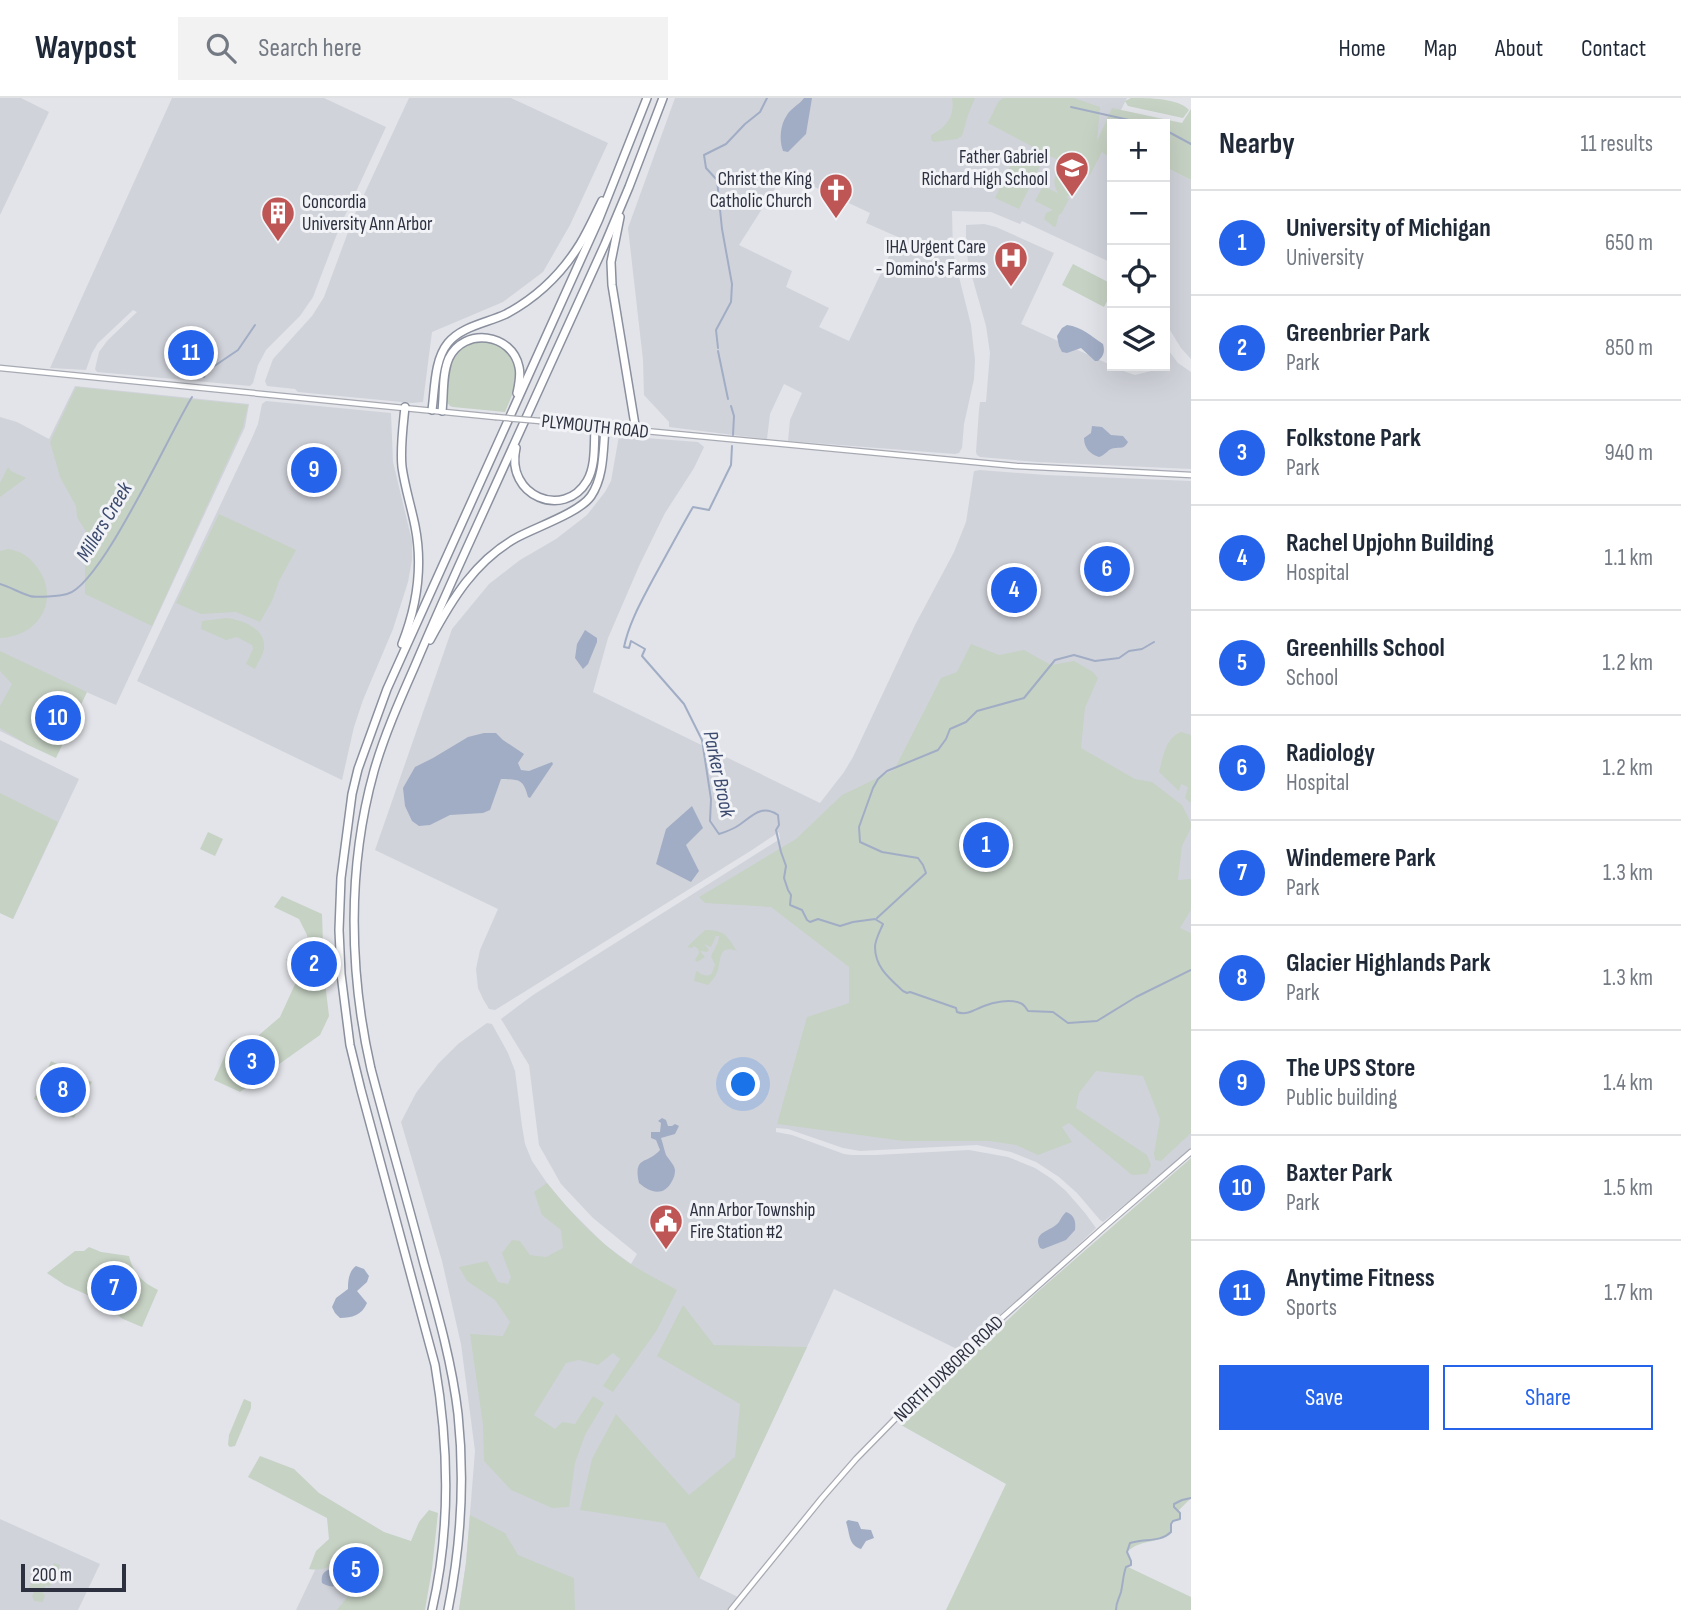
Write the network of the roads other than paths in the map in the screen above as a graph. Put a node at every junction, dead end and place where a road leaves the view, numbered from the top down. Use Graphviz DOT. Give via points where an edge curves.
graph roads {
  1 [pos="647,98"];
  2 [pos="663,98"];
  3 [pos="625,153"];
  4 [pos="629,187"];
  5 [pos="0,368"];
  6 [pos="534,402"];
  7 [pos="515,406"];
  8 [pos="405,407"];
  9 [pos="432,410"];
  10 [pos="442,411"];
  11 [pos="595,427"];
  12 [pos="605,428"];
  13 [pos="636,431"];
  14 [pos="1191,475"];
  15 [pos="405,687"];
  16 [pos="358,769"];
  17 [pos="1191,1152"];
  18 [pos="432,1610"];
  19 [pos="448,1610"];
  20 [pos="731,1610"];
  1 -- 3 [label="highway"];
  2 -- 4 [label="highway"];
  3 -- 7 [label="highway"];
  3 -- 9 [label="highway" via="580,244 561,269 519,307 456,335 447,344 438,366"];
  4 -- 6 [label="highway"];
  4 -- 13 [label="highway" via="611,262"];
  5 -- 8 [label="main road, PLYMOUTH ROAD"];
  6 -- 11 [label="highway" via="514,463 520,483 537,497 559,499 580,490 591,472"];
  6 -- 15 [label="highway"];
  7 -- 10 [label="highway" via="520,380 517,359 510,348 489,337 466,341 450,355"];
  7 -- 16 [label="highway" via="390,682"];
  8 -- 9 [label="main road, PLYMOUTH ROAD"];
  8 -- 16 [label="highway" via="402,465 418,544 417,593 404,639 376,704"];
  9 -- 10 [label="main road, PLYMOUTH ROAD"];
  10 -- 11 [label="main road, PLYMOUTH ROAD, bridge"];
  11 -- 12 [label="main road, PLYMOUTH ROAD"];
  12 -- 13 [label="main road, PLYMOUTH ROAD"];
  12 -- 15 [label="highway" via="600,476 591,496 572,511 513,540 475,569 454,596"];
  13 -- 14 [label="main road, PLYMOUTH ROAD" via="1016,466"];
  15 -- 19 [label="highway" via="367,802 357,866 354,944 370,1069 456,1396 462,1503"];
  16 -- 18 [label="highway" via="341,878 341,974 355,1067 442,1404 447,1491 442,1560"];
  17 -- 20 [label="main road, NORTH DIXBORO ROAD" via="940,1373 849,1468"];
}
